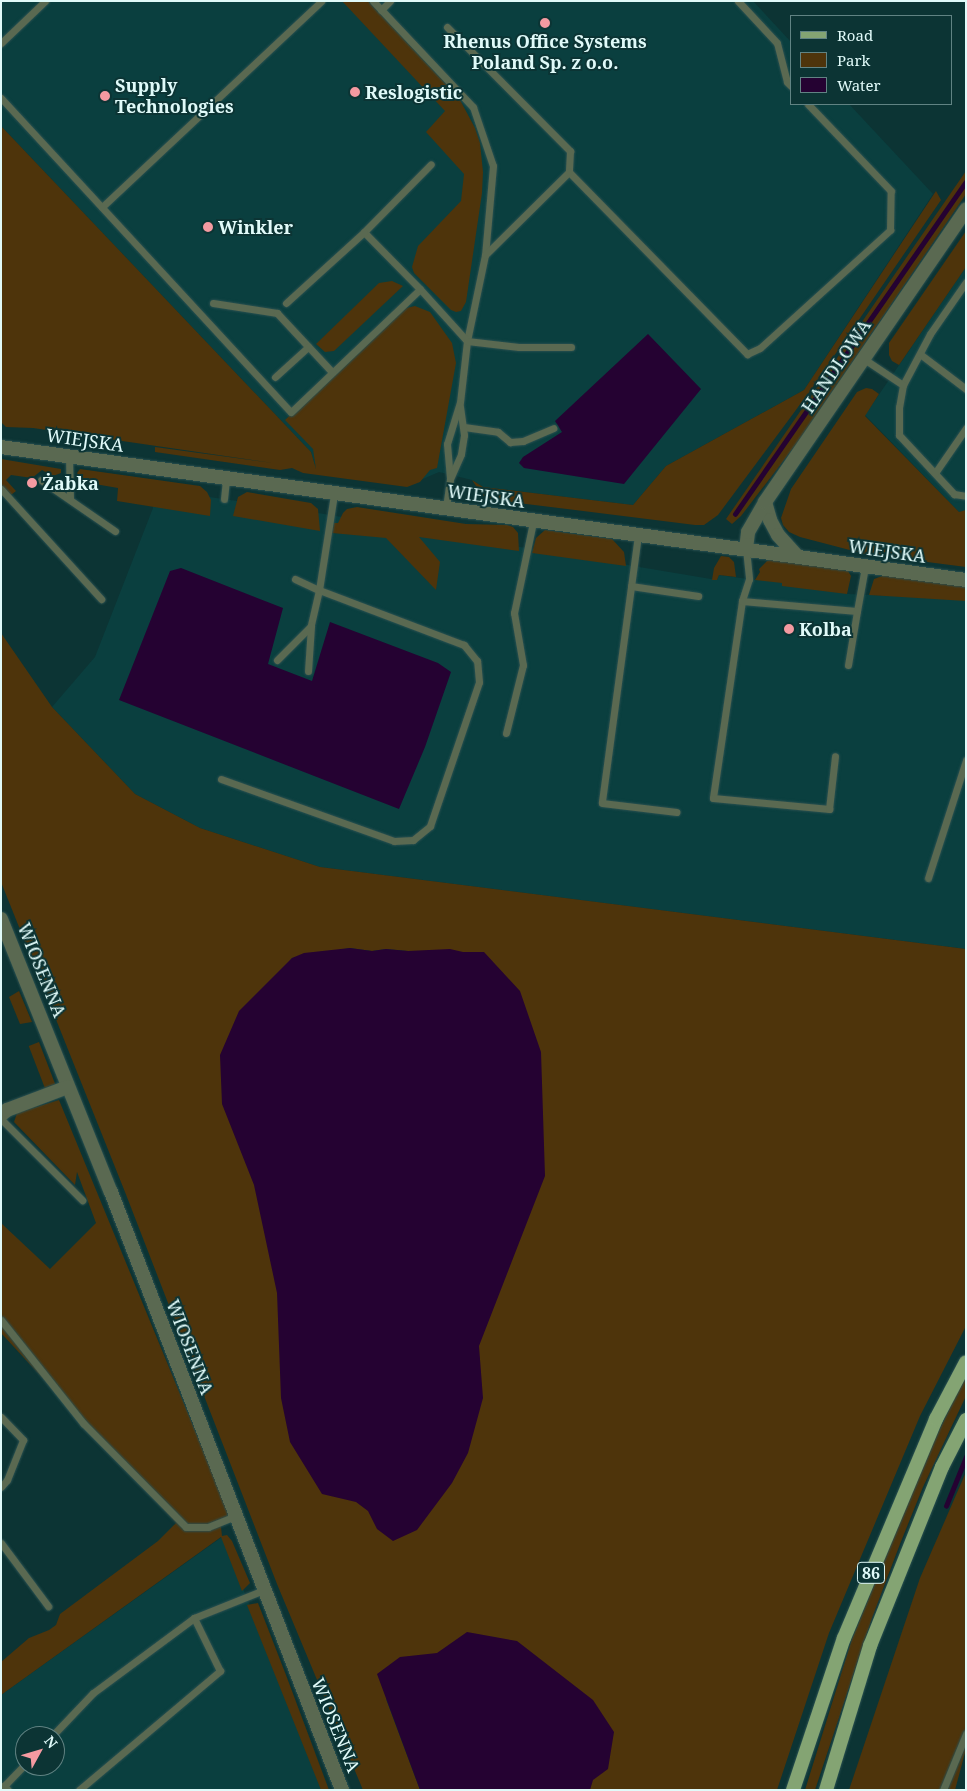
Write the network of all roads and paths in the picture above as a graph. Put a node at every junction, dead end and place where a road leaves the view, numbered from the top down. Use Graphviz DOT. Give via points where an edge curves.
graph roads {
  1 [pos="45,1"];
  2 [pos="321,1"];
  3 [pos="373,1"];
  4 [pos="390,1"];
  5 [pos="738,1"];
  6 [pos="381,10"];
  7 [pos="448,27"];
  8 [pos="1,43"];
  9 [pos="790,85"];
  10 [pos="1,98"];
  11 [pos="809,105"];
  12 [pos="430,164"];
  13 [pos="569,172"];
  14 [pos="102,207"];
  15 [pos="966,209"];
  16 [pos="364,232"];
  17 [pos="485,255"];
  18 [pos="966,282"];
  19 [pos="420,289"];
  20 [pos="213,303"];
  21 [pos="286,303"];
  22 [pos="467,341"];
  23 [pos="308,347"];
  24 [pos="571,347"];
  25 [pos="920,354"];
  26 [pos="864,359"];
  27 [pos="332,372"];
  28 [pos="275,377"];
  29 [pos="904,385"];
  30 [pos="966,389"];
  31 [pos="460,402"];
  32 [pos="464,427"];
  33 [pos="553,428"];
  34 [pos="966,428"];
  35 [pos="1,447"];
  36 [pos="69,457"];
  37 [pos="935,473"];
  38 [pos="226,479"];
  39 [pos="450,479"];
  40 [pos="41,480"];
  41 [pos="1,489"];
  42 [pos="334,494"];
  43 [pos="966,496"];
  44 [pos="70,498"];
  45 [pos="224,499"];
  46 [pos="765,502"];
  47 [pos="446,510"];
  48 [pos="533,522"];
  49 [pos="115,531"];
  50 [pos="638,535"];
  51 [pos="746,549"];
  52 [pos="797,556"];
  53 [pos="864,567"];
  54 [pos="295,579"];
  55 [pos="966,580"];
  56 [pos="631,586"];
  57 [pos="319,590"];
  58 [pos="698,596"];
  59 [pos="102,599"];
  60 [pos="742,601"];
  61 [pos="857,611"];
  62 [pos="311,626"];
  63 [pos="278,660"];
  64 [pos="848,666"];
  65 [pos="308,671"];
  66 [pos="506,733"];
  67 [pos="835,756"];
  68 [pos="966,760"];
  69 [pos="221,779"];
  70 [pos="676,812"];
  71 [pos="928,878"];
  72 [pos="1,919"];
  73 [pos="68,1087"];
  74 [pos="1,1117"];
  75 [pos="82,1200"];
  76 [pos="1,1320"];
  77 [pos="966,1362"];
  78 [pos="1,1417"];
  79 [pos="966,1420"];
  80 [pos="1,1487"];
  81 [pos="235,1516"];
  82 [pos="1,1543"];
  83 [pos="264,1590"];
  84 [pos="48,1606"];
  85 [pos="194,1618"];
  86 [pos="62,1726"];
  87 [pos="966,1734"];
  88 [pos="15,1774"];
  89 [pos="8,1790"];
  90 [pos="80,1790"];
  91 [pos="342,1790"];
  92 [pos="792,1790"];
  93 [pos="826,1790"];
  94 [pos="943,1790"];
  1 -- 8 [label="lane"];
  2 -- 14 [label="lane"];
  3 -- 6 [label="lane"];
  4 -- 6 [label="lane"];
  5 -- 9 [label="lane" via="777,42"];
  6 -- 17 [label="lane" via="473,107 493,166"];
  7 -- 13 [label="lane" via="570,151"];
  10 -- 14 [label="lane"];
  11 -- 13 [label="lane" via="891,192 890,230 760,348 747,354"];
  12 -- 16 [label="lane"];
  13 -- 17 [label="lane"];
  14 -- 27 [label="lane" via="290,412"];
  15 -- 26 [label="street, HANDLOWA"];
  16 -- 19 [label="lane"];
  16 -- 21 [label="lane"];
  17 -- 22 [label="lane"];
  18 -- 25 [label="lane"];
  19 -- 22 [label="lane"];
  19 -- 27 [label="lane"];
  20 -- 23 [label="lane" via="277,313"];
  22 -- 24 [label="lane" via="519,347"];
  22 -- 31 [label="lane"];
  23 -- 27 [label="lane"];
  23 -- 28 [label="lane"];
  25 -- 29 [label="lane"];
  25 -- 30 [label="lane"];
  26 -- 29 [label="lane"];
  26 -- 46 [label="street, HANDLOWA"];
  29 -- 37 [label="lane" via="899,407 899,435"];
  31 -- 32 [label="lane"];
  31 -- 39 [label="lane" via="447,444"];
  32 -- 33 [label="lane" via="498,432 510,442 523,441"];
  32 -- 39 [label="lane" via="461,454"];
  34 -- 37 [label="lane"];
  35 -- 36 [label="street, WIEJSKA"];
  36 -- 38 [label="street, WIEJSKA"];
  36 -- 44 [label="lane"];
  37 -- 43 [label="lane" via="954,494"];
  38 -- 42 [label="street, WIEJSKA"];
  38 -- 45 [label="lane"];
  39 -- 47 [label="lane"];
  40 -- 44 [label="lane"];
  41 -- 59 [label="lane"];
  42 -- 47 [label="street, WIEJSKA"];
  42 -- 57 [label="lane"];
  44 -- 49 [label="lane"];
  46 -- 51 [label="street, HANDLOWA" via="748,532"];
  46 -- 52 [label="street" via="778,535"];
  47 -- 48 [label="street, WIEJSKA"];
  48 -- 50 [label="street, WIEJSKA"];
  48 -- 66 [label="lane" via="514,613 523,665"];
  50 -- 51 [label="street, WIEJSKA"];
  50 -- 56 [label="lane"];
  51 -- 52 [label="street, WIEJSKA"];
  51 -- 60 [label="lane" via="749,579"];
  52 -- 53 [label="street, WIEJSKA"];
  53 -- 55 [label="street, WIEJSKA"];
  53 -- 61 [label="lane"];
  54 -- 57 [label="lane"];
  56 -- 58 [label="lane"];
  56 -- 70 [label="lane" via="602,803"];
  57 -- 62 [label="lane"];
  57 -- 69 [label="lane" via="464,645 477,661 479,682 430,826 414,840 394,841"];
  60 -- 61 [label="lane"];
  60 -- 67 [label="lane" via="713,798 829,809"];
  61 -- 64 [label="lane"];
  62 -- 63 [label="lane"];
  62 -- 65 [label="lane"];
  68 -- 71 [label="lane"];
  72 -- 73 [label="street, WIOSENNA"];
  73 -- 74 [label="street" via="6,1110"];
  73 -- 81 [label="street, WIOSENNA"];
  74 -- 75 [label="lane"];
  76 -- 81 [label="lane" via="82,1423 186,1527 208,1527"];
  77 -- 92 [label="main road, 86" via="936,1419 844,1638"];
  78 -- 80 [label="lane" via="23,1440"];
  79 -- 93 [label="main road, 86" via="942,1468 870,1646"];
  81 -- 83 [label="street, WIOSENNA"];
  82 -- 84 [label="lane"];
  83 -- 85 [label="lane"];
  83 -- 91 [label="street, WIOSENNA"];
  85 -- 86 [label="lane" via="93,1693"];
  85 -- 90 [label="lane" via="220,1670"];
  87 -- 94 [label="lane"];
  88 -- 89 [label="lane" via="4,1786"];
}
